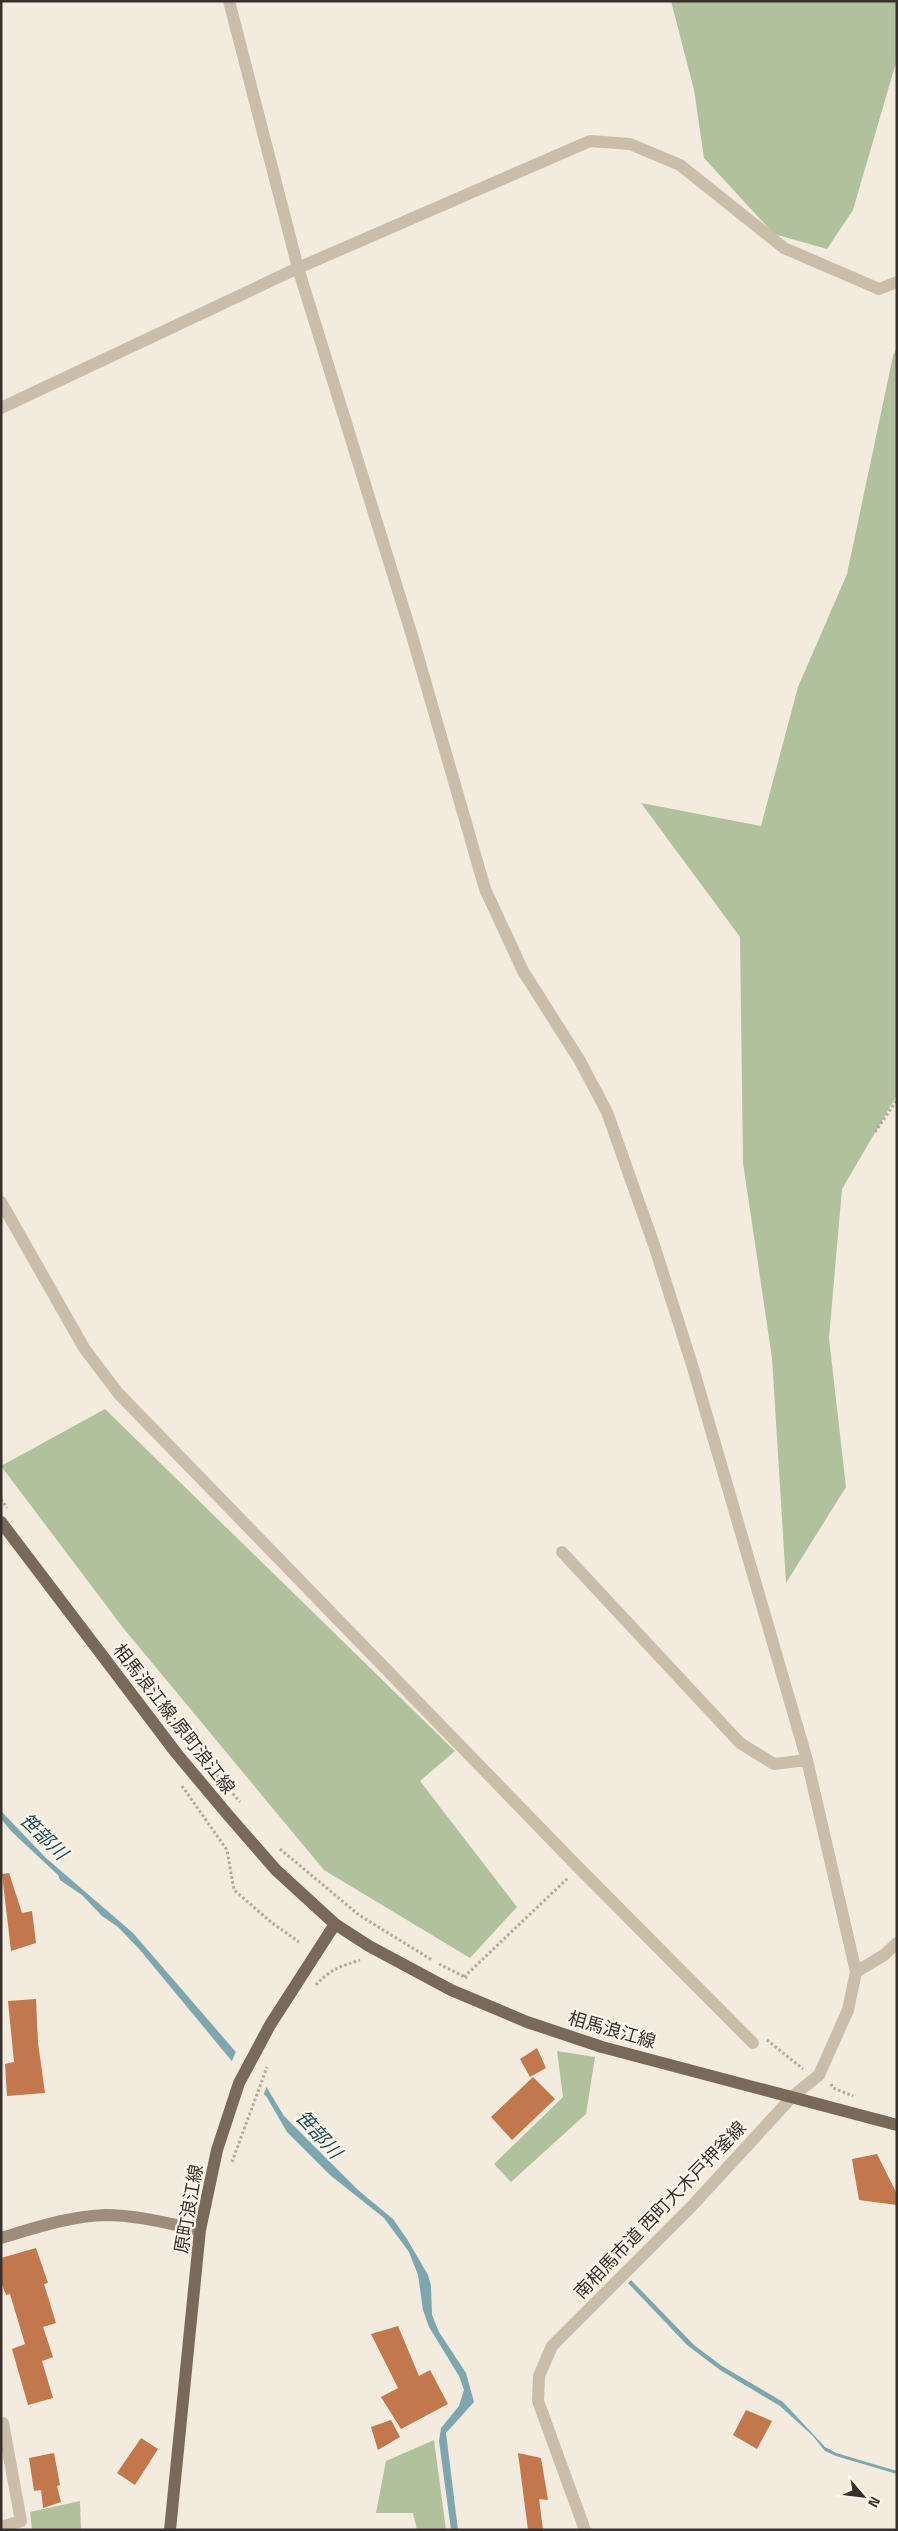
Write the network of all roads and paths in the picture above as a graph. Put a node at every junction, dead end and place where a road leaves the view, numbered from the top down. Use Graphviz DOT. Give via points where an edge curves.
graph roads {
  1 [pos="229,1"];
  2 [pos="298,268"];
  3 [pos="897,282"];
  4 [pos="1,408"];
  5 [pos="897,1100"];
  6 [pos="875,1132"];
  7 [pos="1,1202"];
  8 [pos="13,1224"];
  9 [pos="1,1231"];
  10 [pos="1,1499"];
  11 [pos="6,1518"];
  12 [pos="562,1552"];
  13 [pos="179,1728"];
  14 [pos="203,1758"];
  15 [pos="807,1760"];
  16 [pos="210,1766"];
  17 [pos="176,1779"];
  18 [pos="240,1803"];
  19 [pos="275,1843"];
  20 [pos="579,1868"];
  21 [pos="335,1924"];
  22 [pos="299,1942"];
  23 [pos="897,1943"];
  24 [pos="360,1960"];
  25 [pos="856,1972"];
  26 [pos="465,1977"];
  27 [pos="470,1980"];
  28 [pos="451,1990"];
  29 [pos="311,1991"];
  30 [pos="767,2039"];
  31 [pos="753,2043"];
  32 [pos="270,2062"];
  33 [pos="800,2073"];
  34 [pos="793,2096"];
  35 [pos="897,2125"];
  36 [pos="243,2127"];
  37 [pos="200,2230"];
  38 [pos="1,2237"];
  39 [pos="2,2422"];
  40 [pos="1,2527"];
  41 [pos="170,2530"];
  42 [pos="585,2530"];
  1 -- 2 [label="street"];
  2 -- 3 [label="street" via="590,141 630,144 680,165 784,248 878,289"];
  2 -- 4 [label="street"];
  2 -- 15 [label="street" via="413,639 485,889 522,971 580,1061 607,1112 693,1368"];
  5 -- 6 [label="path"];
  7 -- 8 [label="street"];
  8 -- 9 [label="street"];
  8 -- 20 [label="street" via="84,1348 118,1393"];
  10 -- 11 [label="path"];
  11 -- 21 [label="main road, 相馬浪江線;原町浪江線" via="177,1754 276,1870"];
  12 -- 15 [label="street" via="740,1742 774,1764"];
  13 -- 14 [label="path"];
  15 -- 25 [label="street"];
  16 -- 18 [label="path"];
  17 -- 22 [label="path" via="227,1850 234,1890"];
  19 -- 26 [label="path" via="359,1915"];
  20 -- 26 [label="path"];
  20 -- 31 [label="street"];
  21 -- 28 [label="main road, 相馬浪江線"];
  21 -- 37 [label="main road, 原町浪江線" via="314,1953 239,2083 207,2191"];
  23 -- 25 [label="street"];
  24 -- 29 [label="path" via="338,1966"];
  25 -- 34 [label="street, 南相馬市道 西町大木戸押釜線" via="848,2010 819,2075"];
  26 -- 27 [label="path"];
  26 -- 28 [label="path"];
  28 -- 34 [label="main road, 相馬浪江線" via="503,2014 594,2044"];
  30 -- 33 [label="path" via="806,2071"];
  32 -- 36 [label="path"];
  34 -- 35 [label="main road, 相馬浪江線"];
  34 -- 42 [label="street, 南相馬市道 西町大木戸押釜線" via="684,2213 552,2346 539,2376 538,2401"];
  37 -- 38 [label="street" via="104,2215 72,2219"];
  37 -- 41 [label="main road, 原町浪江線"];
  39 -- 40 [label="street" via="21,2521"];
}
